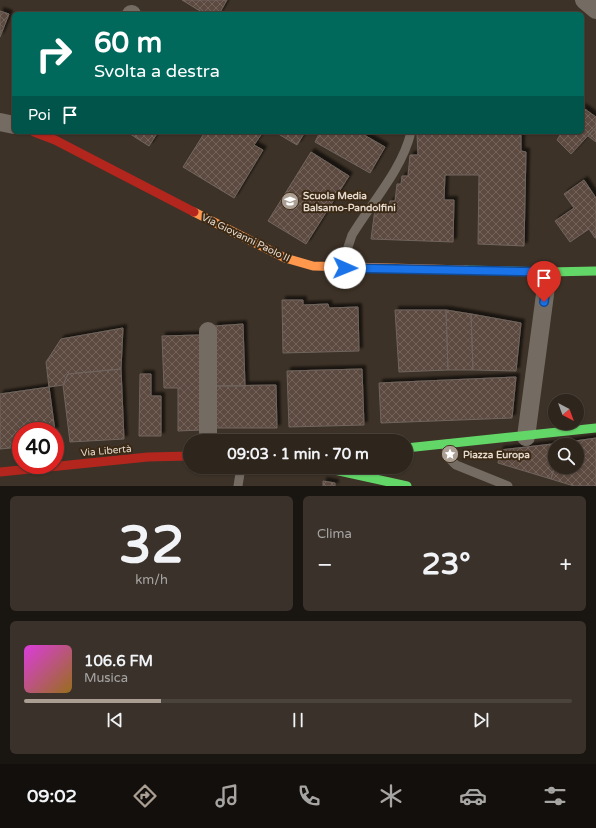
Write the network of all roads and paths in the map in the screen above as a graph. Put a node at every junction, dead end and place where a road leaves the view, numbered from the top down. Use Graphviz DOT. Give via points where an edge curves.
graph roads {
  1 [pos="584,0"];
  2 [pos="596,10"];
  3 [pos="0,122"];
  4 [pos="12,125"];
  5 [pos="46,134"];
  6 [pos="411,134"];
  7 [pos="58,136"];
  8 [pos="345,268"];
  9 [pos="596,271"];
  10 [pos="548,272"];
  11 [pos="208,331"];
  12 [pos="596,428"];
  13 [pos="208,434"];
  14 [pos="526,437"];
  15 [pos="446,444"];
  16 [pos="413,447"];
  17 [pos="183,456"];
  18 [pos="0,472"];
  19 [pos="240,474"];
  20 [pos="352,474"];
  21 [pos="238,486"];
  22 [pos="406,486"];
  23 [pos="508,486"];
  1 -- 2 [label="street"];
  3 -- 4 [label="street"];
  5 -- 7 [label="street, Via Giovanni Paolo II"];
  6 -- 8 [label="lane" via="402,159 352,236"];
  7 -- 8 [label="street, Via Giovanni Paolo II" via="285,258 313,266"];
  8 -- 10 [label="street, Via Giovanni Paolo II"];
  9 -- 10 [label="street, Via Giovanni Paolo II"];
  10 -- 14 [label="street"];
  11 -- 13 [label="street"];
  12 -- 14 [label="street"];
  14 -- 15 [label="street"];
  15 -- 16 [label="street"];
  15 -- 23 [label="lane" via="446,452 456,465"];
  17 -- 18 [label="street, Via Libertà" via="148,457"];
  19 -- 21 [label="lane"];
  20 -- 22 [label="street"];
}
